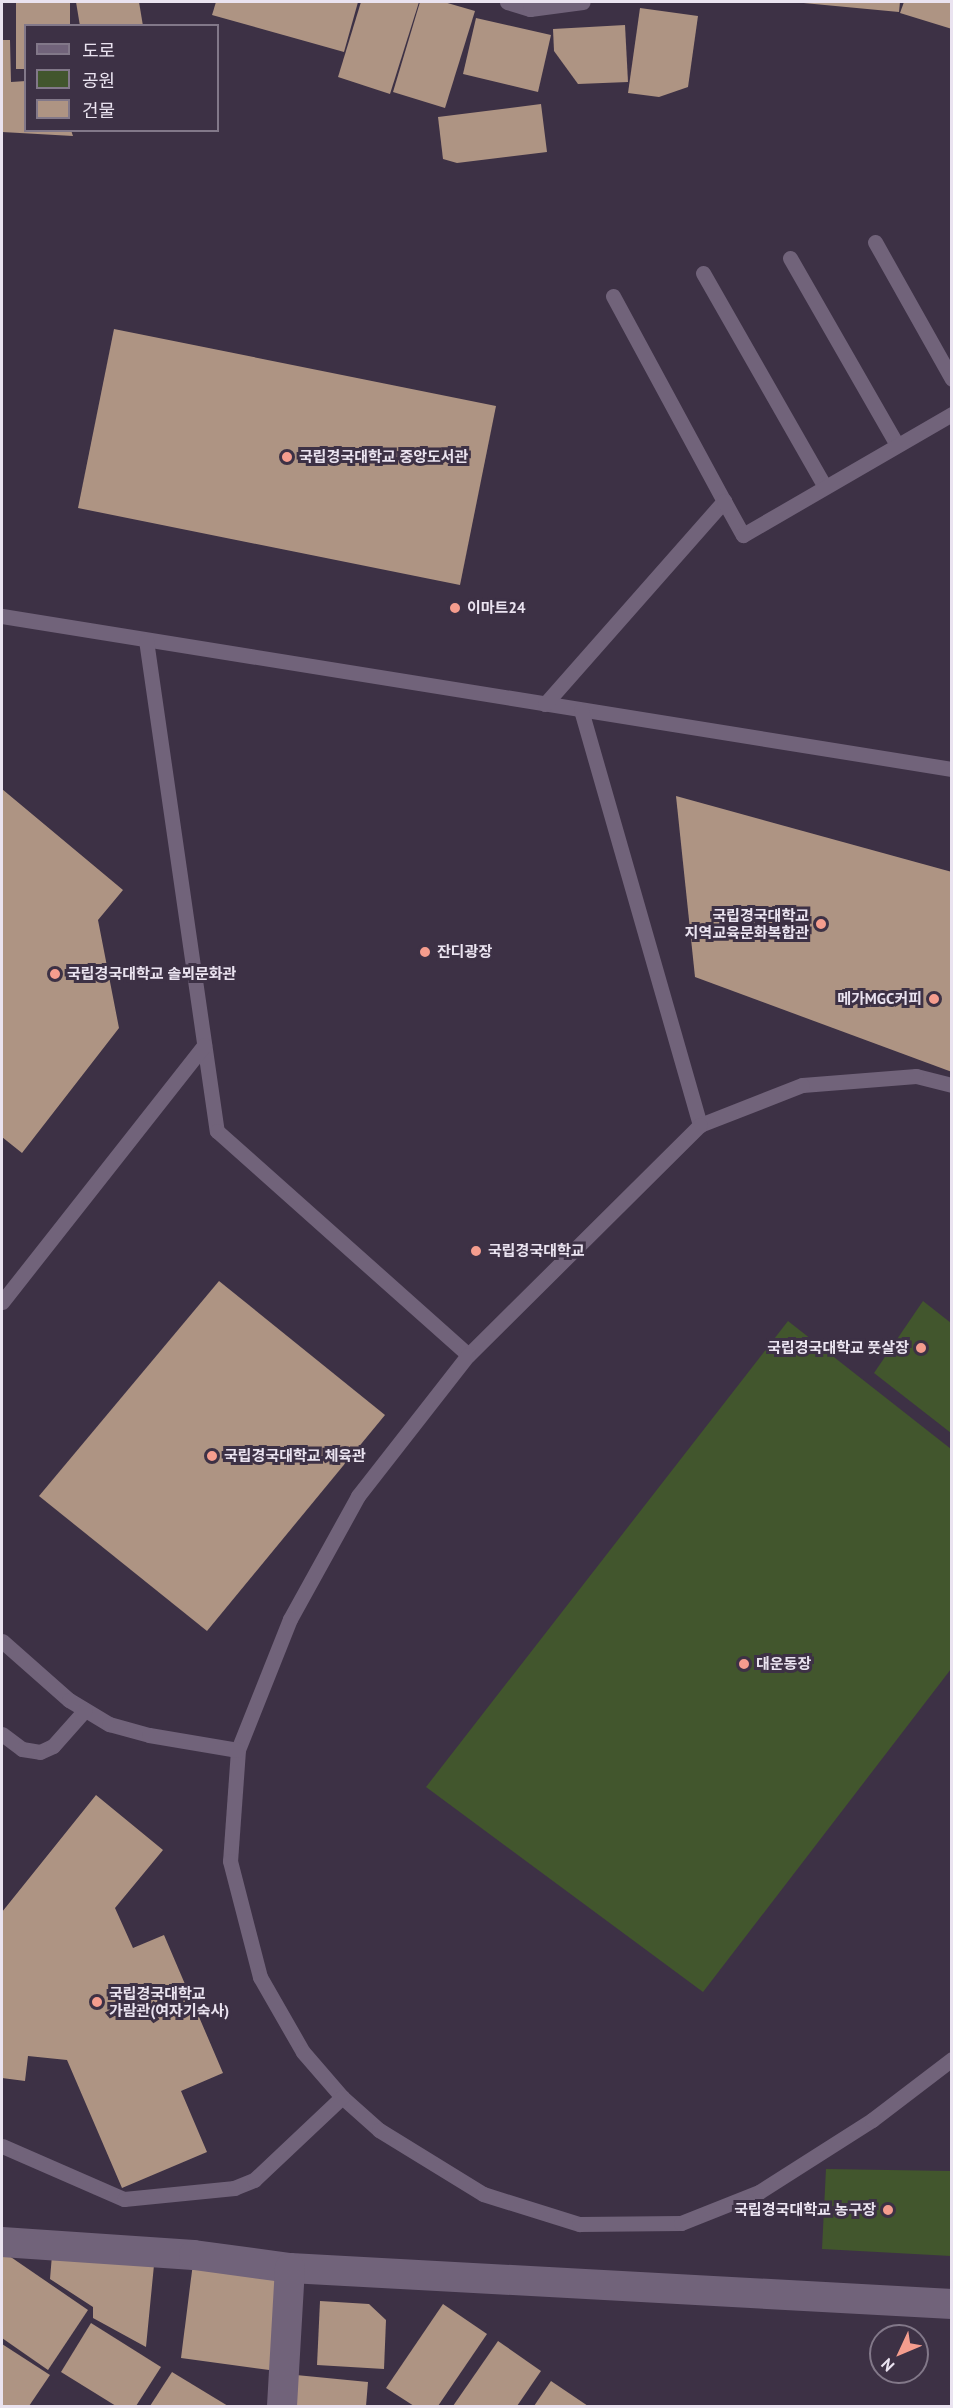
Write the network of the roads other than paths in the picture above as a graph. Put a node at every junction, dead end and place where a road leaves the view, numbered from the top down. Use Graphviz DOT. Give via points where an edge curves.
graph roads {
  1 [pos="507,2"];
  2 [pos="583,2"];
  3 [pos="875,242"];
  4 [pos="790,258"];
  5 [pos="703,273"];
  6 [pos="613,296"];
  7 [pos="951,379"];
  8 [pos="951,414"];
  9 [pos="897,445"];
  10 [pos="825,487"];
  11 [pos="724,501"];
  12 [pos="2,616"];
  13 [pos="146,640"];
  14 [pos="545,704"];
  15 [pos="581,710"];
  16 [pos="951,769"];
  17 [pos="204,1045"];
  18 [pos="951,1085"];
  19 [pos="700,1125"];
  20 [pos="3,1298"];
  21 [pos="468,1355"];
  22 [pos="2,1641"];
  23 [pos="85,1710"];
  24 [pos="2,1734"];
  25 [pos="238,1750"];
  26 [pos="951,2059"];
  27 [pos="342,2097"];
  28 [pos="2,2146"];
  29 [pos="2,2242"];
  30 [pos="290,2268"];
  31 [pos="951,2304"];
  32 [pos="282,2406"];
  1 -- 2 [label="lane" via="530,9"];
  3 -- 7 [label="lane"];
  4 -- 9 [label="lane"];
  5 -- 10 [label="lane"];
  6 -- 11 [label="lane"];
  8 -- 9 [label="lane"];
  9 -- 10 [label="lane"];
  10 -- 11 [label="lane" via="743,535"];
  11 -- 14 [label="lane"];
  12 -- 13 [label="lane"];
  13 -- 14 [label="lane"];
  13 -- 17 [label="lane"];
  14 -- 15 [label="lane"];
  15 -- 16 [label="lane"];
  15 -- 19 [label="lane"];
  17 -- 20 [label="lane"];
  17 -- 21 [label="lane" via="217,1131"];
  18 -- 19 [label="lane" via="916,1076 802,1085"];
  19 -- 21 [label="lane"];
  21 -- 25 [label="lane" via="358,1496 290,1619"];
  22 -- 23 [label="lane"];
  23 -- 24 [label="lane" via="53,1746 40,1752 22,1749"];
  23 -- 25 [label="lane" via="109,1724 149,1735"];
  25 -- 27 [label="lane" via="230,1861 260,1977 303,2052"];
  26 -- 27 [label="lane" via="872,2120 759,2192 681,2223 579,2224 483,2194 379,2130"];
  27 -- 28 [label="lane" via="254,2180 234,2188 124,2199"];
  29 -- 30 [label="street" via="194,2255"];
  30 -- 31 [label="street"];
  30 -- 32 [label="street"];
}
